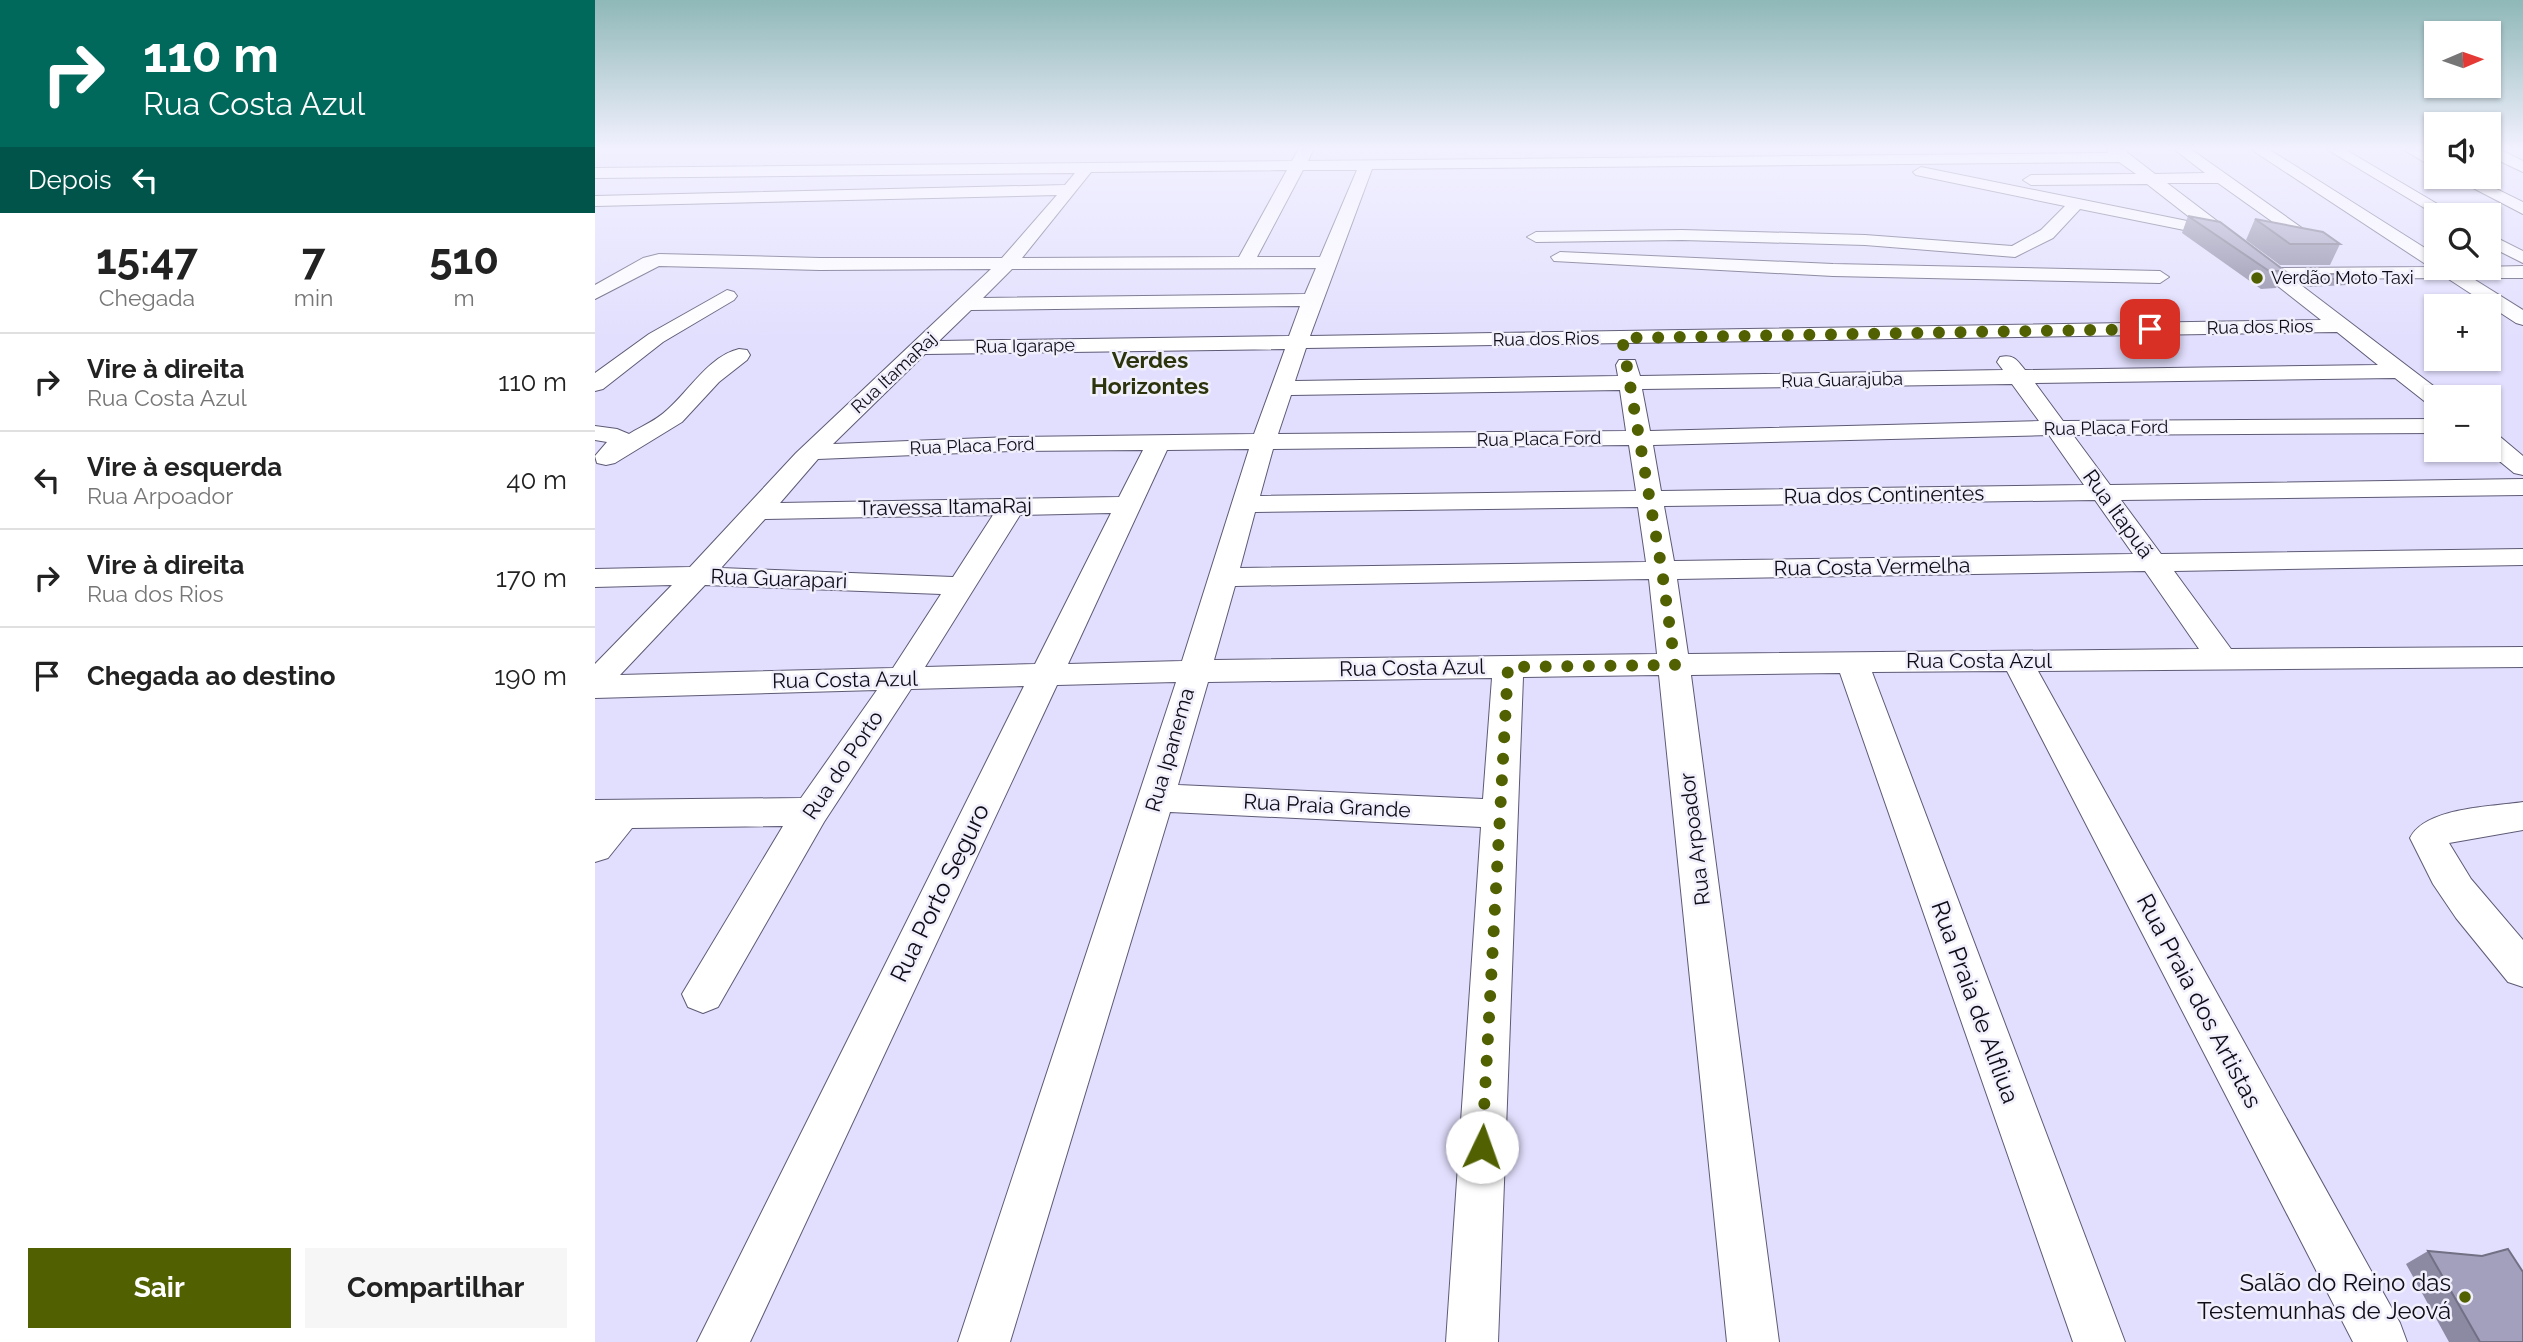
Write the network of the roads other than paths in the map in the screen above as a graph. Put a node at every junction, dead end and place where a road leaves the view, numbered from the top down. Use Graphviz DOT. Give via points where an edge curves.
graph roads {
  1 [pos="1053,213"];
  2 [pos="1272,213"];
  3 [pos="1357,213"];
  4 [pos="2068,213"];
  5 [pos="2125,213"];
  6 [pos="2196,213"];
  7 [pos="2271,213"];
  8 [pos="2357,213"];
  9 [pos="2221,232"];
  10 [pos="1536,237"];
  11 [pos="2501,246"];
  12 [pos="2015,252"];
  13 [pos="2424,256"];
  14 [pos="1560,257"];
  15 [pos="2523,258"];
  16 [pos="1245,262"];
  17 [pos="1328,262"];
  18 [pos="1009,263"];
  19 [pos="2424,269"];
  20 [pos="2501,271"];
  21 [pos="2015,272"];
  22 [pos="2523,272"];
  23 [pos="2357,273"];
  24 [pos="2275,274"];
  25 [pos="2160,277"];
  26 [pos="2462,280"];
  27 [pos="595,293"];
  28 [pos="727,296"];
  29 [pos="1312,300"];
  30 [pos="969,304"];
  31 [pos="2523,319"];
  32 [pos="2341,326"];
  33 [pos="1986,332"];
  34 [pos="1622,338"];
  35 [pos="1297,341"];
  36 [pos="921,348"];
  37 [pos="739,355"];
  38 [pos="2401,372"];
  39 [pos="2018,376"];
  40 [pos="595,384"];
  41 [pos="1630,384"];
  42 [pos="1283,388"];
  43 [pos="2424,390"];
  44 [pos="2424,426"];
  45 [pos="2055,428"];
  46 [pos="595,433"];
  47 [pos="1639,438"];
  48 [pos="1263,442"];
  49 [pos="1157,444"];
  50 [pos="2501,450"];
  51 [pos="811,452"];
  52 [pos="600,463"];
  53 [pos="2523,468"];
  54 [pos="2523,487"];
  55 [pos="2102,492"];
  56 [pos="1650,498"];
  57 [pos="1244,504"];
  58 [pos="1013,505"];
  59 [pos="1130,505"];
  60 [pos="759,511"];
  61 [pos="2523,557"];
  62 [pos="2153,562"];
  63 [pos="1662,571"];
  64 [pos="695,576"];
  65 [pos="1221,577"];
  66 [pos="595,578"];
  67 [pos="963,586"];
  68 [pos="2523,657"];
  69 [pos="2017,661"];
  70 [pos="2224,661"];
  71 [pos="1852,662"];
  72 [pos="1675,665"];
  73 [pos="1508,667"];
  74 [pos="1193,671"];
  75 [pos="1045,677"];
  76 [pos="902,679"];
  77 [pos="595,685"];
  78 [pos="1157,798"];
  79 [pos="811,812"];
  80 [pos="608,814"];
  81 [pos="1498,814"];
  82 [pos="2523,816"];
  83 [pos="595,847"];
  84 [pos="2523,968"];
  85 [pos="703,994"];
  86 [pos="723,1342"];
  87 [pos="984,1342"];
  88 [pos="1472,1342"];
  89 [pos="1753,1342"];
  90 [pos="2099,1342"];
  91 [pos="2381,1342"];
  1 -- 18 [label="street, Rua ItamaRaj"];
  2 -- 16 [label="street"];
  3 -- 17 [label="street, Rua Ipanema"];
  4 -- 12 [label="street" via="2047,234"];
  5 -- 9 [label="street"];
  6 -- 9 [label="street"];
  7 -- 23 [label="street"];
  8 -- 13 [label="street"];
  9 -- 24 [label="street"];
  10 -- 12 [label="street" via="1865,240"];
  11 -- 15 [label="street"];
  12 -- 21 [label="street"];
  14 -- 21 [label="street" via="1833,270"];
  16 -- 17 [label="street"];
  16 -- 18 [label="street"];
  17 -- 29 [label="street, Rua Ipanema"];
  18 -- 27 [label="street" via="656,260"];
  18 -- 30 [label="street, Rua ItamaRaj"];
  19 -- 23 [label="street"];
  20 -- 22 [label="street"];
  21 -- 25 [label="street"];
  23 -- 24 [label="street"];
  24 -- 32 [label="street"];
  26 -- 31 [label="street"];
  28 -- 40 [label="street" via="656,338"];
  29 -- 30 [label="street"];
  29 -- 35 [label="street, Rua Ipanema"];
  30 -- 36 [label="street, Rua ItamaRaj"];
  32 -- 33 [label="street, Rua dos Rios"];
  32 -- 38 [label="street"];
  33 -- 34 [label="street, Rua dos Rios"];
  33 -- 39 [label="street, Rua Itapuã"];
  34 -- 35 [label="street, Rua dos Rios"];
  34 -- 41 [label="street, Rua Arpoador"];
  35 -- 36 [label="street, Rua Igarape"];
  35 -- 42 [label="street, Rua Ipanema"];
  36 -- 51 [label="street, Rua ItamaRaj"];
  37 -- 52 [label="street" via="674,417"];
  38 -- 39 [label="street, Rua Guarajuba"];
  38 -- 43 [label="street"];
  39 -- 41 [label="street, Rua Guarajuba"];
  39 -- 45 [label="street, Rua Itapuã"];
  41 -- 42 [label="street, Rua Guarajuba"];
  41 -- 47 [label="street, Rua Arpoador"];
  42 -- 48 [label="street, Rua Ipanema"];
  44 -- 45 [label="street, Rua Placa Ford"];
  45 -- 47 [label="street, Rua Placa Ford"];
  45 -- 55 [label="street, Rua Itapuã"];
  46 -- 52 [label="street" via="622,440"];
  47 -- 48 [label="street, Rua Placa Ford"];
  47 -- 56 [label="street, Rua Arpoador"];
  48 -- 49 [label="street, Rua Placa Ford"];
  48 -- 57 [label="street, Rua Ipanema"];
  49 -- 51 [label="street, Rua Placa Ford"];
  49 -- 59 [label="street, Rua Porto Seguro"];
  50 -- 53 [label="street"];
  51 -- 60 [label="street, Rua ItamaRaj"];
  54 -- 55 [label="street, Rua dos Continentes"];
  55 -- 56 [label="street, Rua dos Continentes"];
  55 -- 62 [label="street, Rua Itapuã"];
  56 -- 57 [label="street, Rua dos Continentes"];
  56 -- 63 [label="street, Rua Arpoador"];
  57 -- 65 [label="street, Rua Ipanema"];
  58 -- 59 [label="street, Travessa ItamaRaj"];
  58 -- 60 [label="street, Travessa ItamaRaj"];
  58 -- 67 [label="street, Rua do Porto"];
  59 -- 75 [label="street, Rua Porto Seguro"];
  60 -- 64 [label="street, Rua ItamaRaj"];
  61 -- 62 [label="street, Rua Costa Vermelha"];
  62 -- 63 [label="street, Rua Costa Vermelha"];
  62 -- 70 [label="street, Rua Itapuã"];
  63 -- 65 [label="street, Rua Costa Vermelha"];
  63 -- 72 [label="street, Rua Arpoador"];
  64 -- 66 [label="street, Rua Guarapari"];
  64 -- 67 [label="street, Rua Guarapari"];
  64 -- 77 [label="street, Rua ItamaRaj"];
  65 -- 74 [label="street, Rua Ipanema"];
  67 -- 76 [label="street, Rua do Porto"];
  68 -- 70 [label="street, Rua Costa Azul"];
  69 -- 70 [label="street, Rua Costa Azul"];
  69 -- 71 [label="street, Rua Costa Azul"];
  69 -- 91 [label="street, Rua Praia dos Artistas"];
  71 -- 72 [label="street, Rua Costa Azul"];
  71 -- 90 [label="street, Rua Praia de Alfliua"];
  72 -- 73 [label="street, Rua Costa Azul"];
  72 -- 89 [label="street, Rua Arpoador"];
  73 -- 74 [label="street, Rua Costa Azul"];
  73 -- 81 [label="street"];
  74 -- 75 [label="street, Rua Costa Azul"];
  74 -- 78 [label="street, Rua Ipanema"];
  75 -- 76 [label="street, Rua Costa Azul"];
  75 -- 86 [label="street, Rua Porto Seguro"];
  76 -- 77 [label="street, Rua Costa Azul"];
  76 -- 79 [label="street, Rua do Porto"];
  78 -- 81 [label="street, Rua Praia Grande"];
  78 -- 87 [label="street, Rua Ipanema"];
  79 -- 80 [label="street"];
  79 -- 85 [label="street, Rua do Porto"];
  80 -- 83 [label="street"];
  81 -- 88 [label="street"];
  82 -- 84 [label="street" via="2442,829 2428,838 2456,888"];
}
